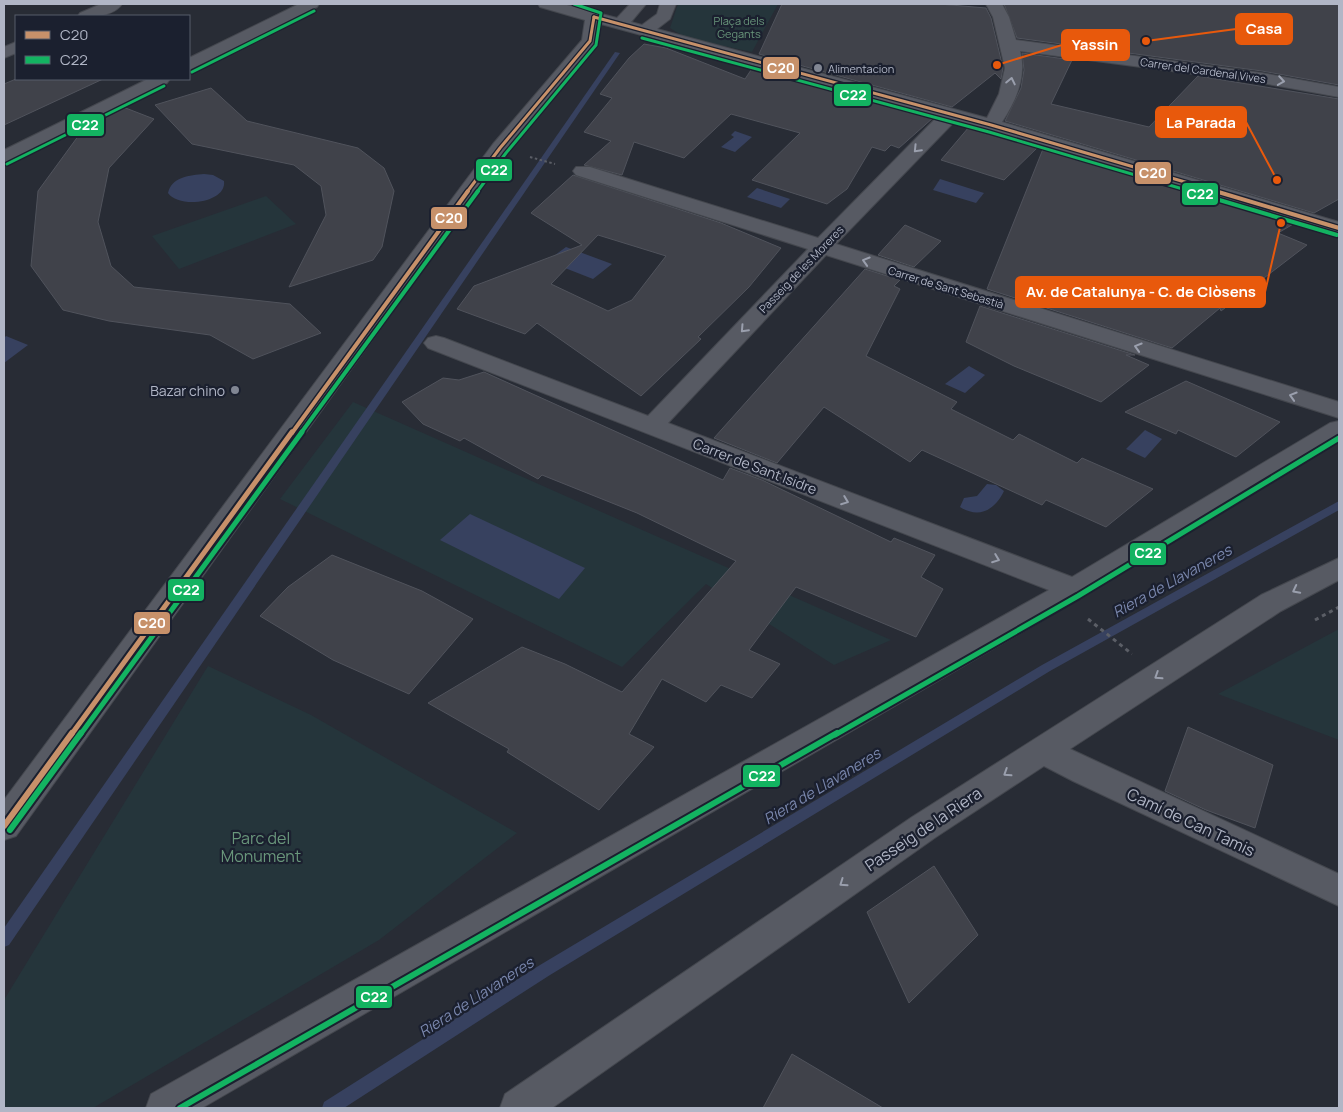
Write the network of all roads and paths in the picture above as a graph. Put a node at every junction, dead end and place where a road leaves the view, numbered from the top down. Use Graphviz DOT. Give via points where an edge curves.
graph roads {
  1 [pos="114,4"];
  2 [pos="311,4"];
  3 [pos="546,4"];
  4 [pos="638,4"];
  5 [pos="668,4"];
  6 [pos="995,4"];
  7 [pos="88,15"];
  8 [pos="594,17"];
  9 [pos="621,24"];
  10 [pos="644,31"];
  11 [pos="1007,44"];
  12 [pos="190,64"];
  13 [pos="159,80"];
  14 [pos="1339,92"];
  15 [pos="951,114"];
  16 [pos="991,125"];
  17 [pos="500,148"];
  18 [pos="4,158"];
  19 [pos="582,171"];
  20 [pos="1333,222"];
  21 [pos="821,247"];
  22 [pos="436,343"];
  23 [pos="1339,410"];
  24 [pos="652,426"];
  25 [pos="1339,429"];
  26 [pos="1339,568"];
  27 [pos="1078,602"];
  28 [pos="1131,652"];
  29 [pos="1043,750"];
  30 [pos="4,826"];
  31 [pos="1339,891"];
  32 [pos="165,1108"];
  33 [pos="519,1108"];
  1 -- 7 [label="street"];
  2 -- 12 [label="street"];
  3 -- 8 [label="street"];
  4 -- 9 [label="street"];
  5 -- 10 [label="street" via="664,16"];
  6 -- 11 [label="street" via="1002,18"];
  8 -- 9 [label="street"];
  8 -- 17 [label="street" via="590,41"];
  9 -- 10 [label="street"];
  10 -- 15 [label="street"];
  11 -- 14 [label="street, Carrer del Cardenal Vives, one-way" via="1262,78"];
  16 -- 11 [label="street, one-way" via="1003,108 1013,73 1013,58"];
  13 -- 18 [label="street"];
  15 -- 16 [label="street"];
  15 -- 21 [label="street, Passeig de les Moreres, one-way"];
  16 -- 20 [label="street"];
  17 -- 19 [label="path"];
  17 -- 30 [label="street"];
  19 -- 21 [label="street, Carrer de Sant Sebastià"];
  23 -- 21 [label="street, Carrer de Sant Sebastià, one-way"];
  21 -- 24 [label="street, Passeig de les Moreres, one-way"];
  22 -- 24 [label="street, Carrer de Sant Isidre"];
  24 -- 27 [label="street, Carrer de Sant Isidre, one-way"];
  25 -- 27 [label="street"];
  26 -- 29 [label="street, Passeig de la Riera, one-way" via="1270,603"];
  27 -- 28 [label="path"];
  27 -- 32 [label="street"];
  29 -- 31 [label="street, Camí de Can Tamis"];
  29 -- 33 [label="street, Passeig de la Riera, one-way" via="924,827"];
}
